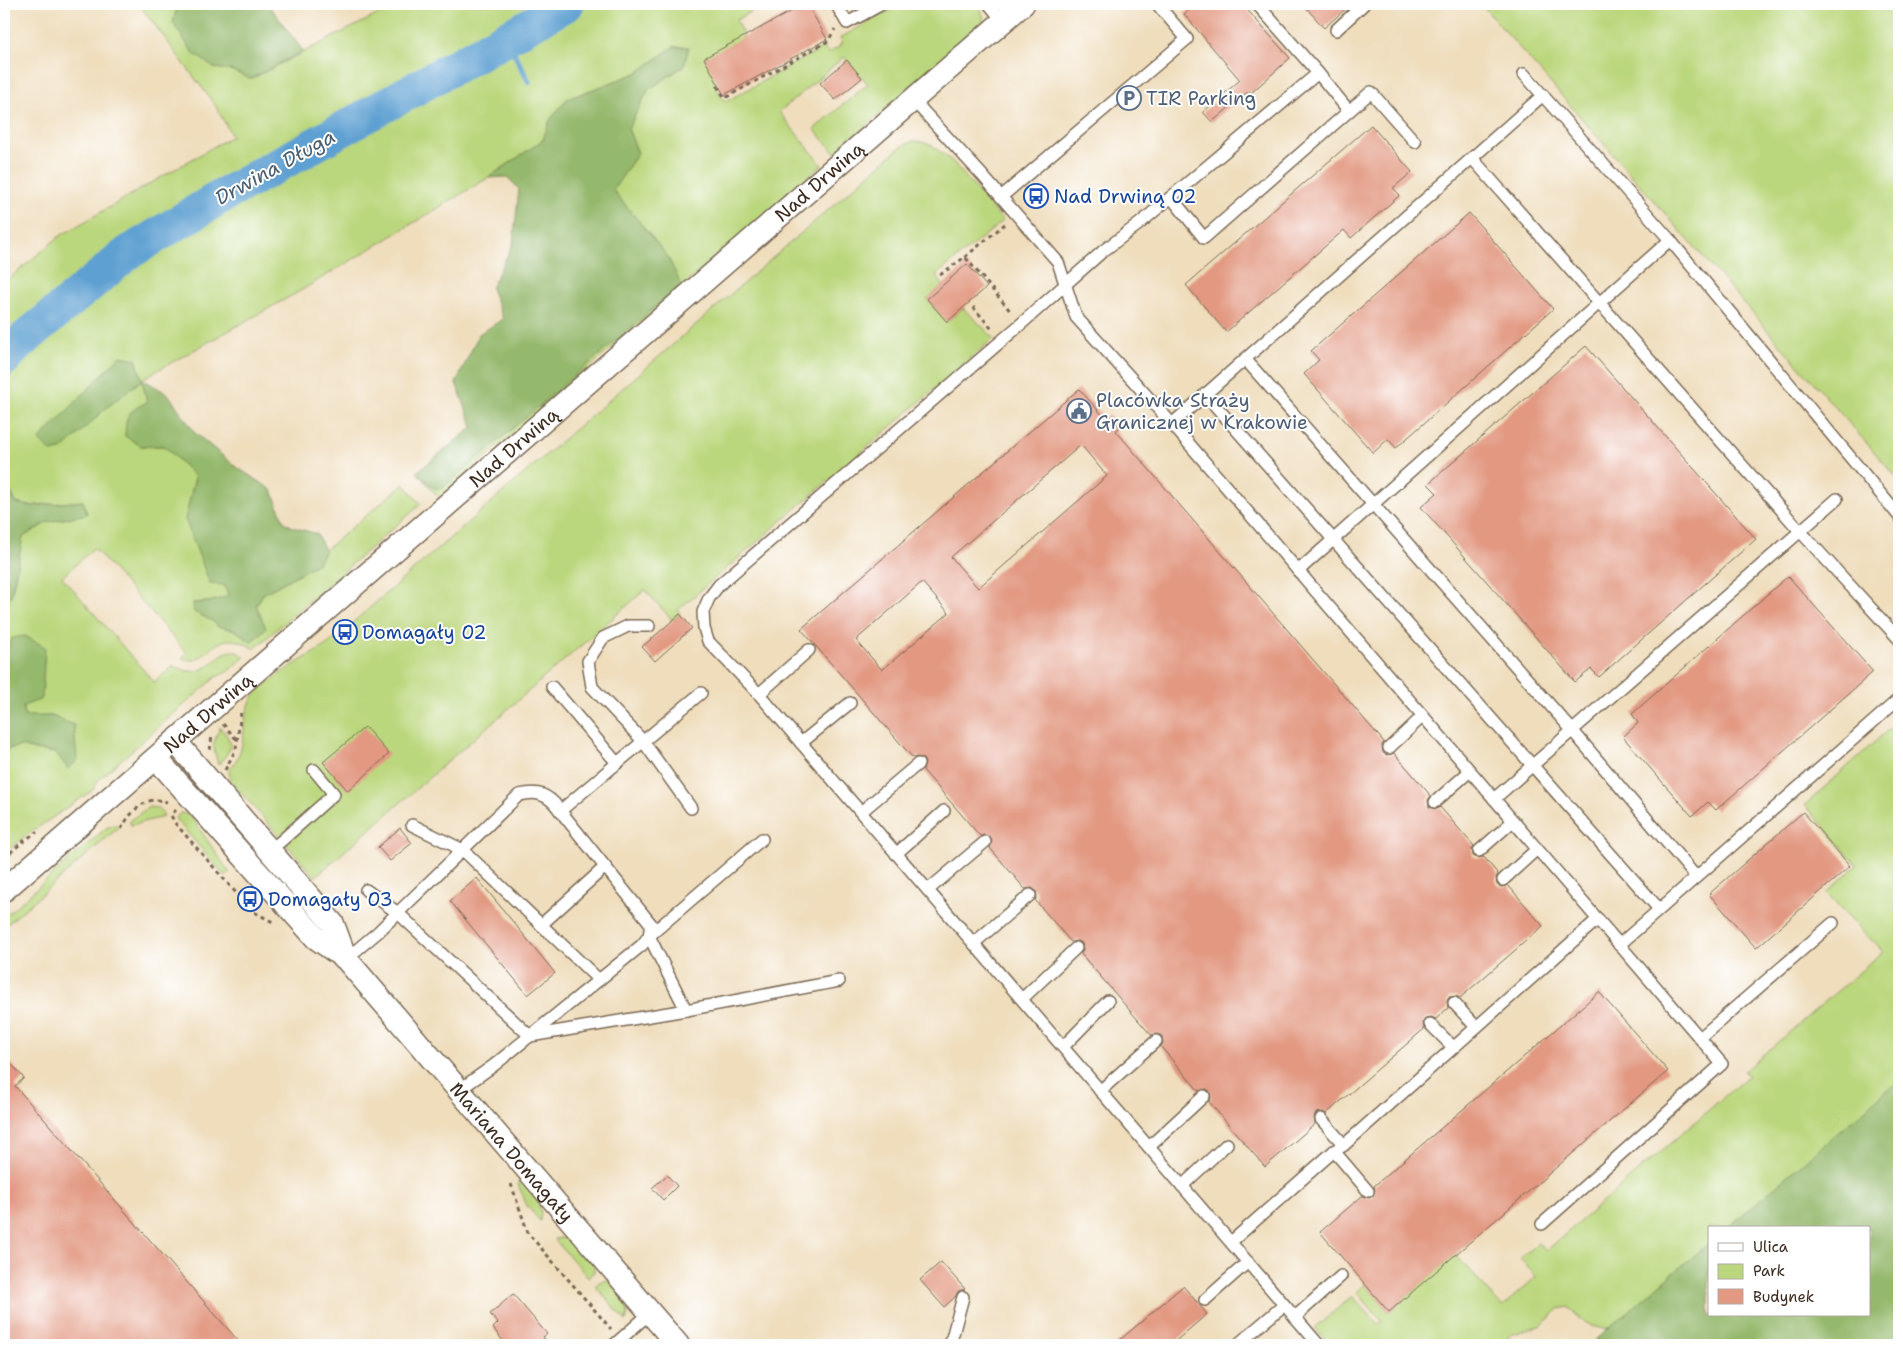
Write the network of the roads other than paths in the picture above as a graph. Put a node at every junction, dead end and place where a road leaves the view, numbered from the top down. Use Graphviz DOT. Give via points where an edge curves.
graph roads {
  1 [pos="836,4"];
  2 [pos="882,4"];
  3 [pos="989,4"];
  4 [pos="1023,4"];
  5 [pos="1157,4"];
  6 [pos="1257,4"];
  7 [pos="1364,4"];
  8 [pos="1003,21"];
  9 [pos="1336,30"];
  10 [pos="1318,74"];
  11 [pos="1524,74"];
  12 [pos="1543,96"];
  13 [pos="913,100"];
  14 [pos="1349,111"];
  15 [pos="1415,142"];
  16 [pos="1472,158"];
  17 [pos="1002,197"];
  18 [pos="1171,197"];
  19 [pos="1670,240"];
  20 [pos="1066,284"];
  21 [pos="1600,302"];
  22 [pos="1245,359"];
  23 [pos="1205,394"];
  24 [pos="1172,424"];
  25 [pos="1837,499"];
  26 [pos="1373,504"];
  27 [pos="1899,516"];
  28 [pos="1800,531"];
  29 [pos="1333,540"];
  30 [pos="1298,570"];
  31 [pos="649,626"];
  32 [pos="1899,639"];
  33 [pos="809,650"];
  34 [pos="552,687"];
  35 [pos="701,693"];
  36 [pos="759,694"];
  37 [pos="1899,699"];
  38 [pos="850,703"];
  39 [pos="1422,716"];
  40 [pos="1572,730"];
  41 [pos="175,741"];
  42 [pos="643,741"];
  43 [pos="801,743"];
  44 [pos="1389,748"];
  45 [pos="156,758"];
  46 [pos="617,763"];
  47 [pos="918,764"];
  48 [pos="1531,766"];
  49 [pos="314,770"];
  50 [pos="1470,771"];
  51 [pos="1494,799"];
  52 [pos="1436,802"];
  53 [pos="691,808"];
  54 [pos="560,811"];
  55 [pos="944,811"];
  56 [pos="861,812"];
  57 [pos="1514,821"];
  58 [pos="412,825"];
  59 [pos="762,839"];
  60 [pos="985,842"];
  61 [pos="1537,849"];
  62 [pos="268,850"];
  63 [pos="463,850"];
  64 [pos="1479,851"];
  65 [pos="896,854"];
  66 [pos="605,867"];
  67 [pos="1696,877"];
  68 [pos="1503,880"];
  69 [pos="4,890"];
  70 [pos="366,890"];
  71 [pos="928,890"];
  72 [pos="1030,895"];
  73 [pos="1659,909"];
  74 [pos="398,913"];
  75 [pos="1598,919"];
  76 [pos="1833,923"];
  77 [pos="541,925"];
  78 [pos="649,936"];
  79 [pos="974,944"];
  80 [pos="1619,944"];
  81 [pos="1076,948"];
  82 [pos="346,959"];
  83 [pos="599,980"];
  84 [pos="839,981"];
  85 [pos="1022,999"];
  86 [pos="1108,1001"];
  87 [pos="1454,1003"];
  88 [pos="686,1010"];
  89 [pos="1430,1024"];
  90 [pos="1476,1027"];
  91 [pos="530,1036"];
  92 [pos="1700,1038"];
  93 [pos="1156,1041"];
  94 [pos="1063,1047"];
  95 [pos="1452,1047"];
  96 [pos="459,1090"];
  97 [pos="1100,1090"];
  98 [pos="1204,1096"];
  99 [pos="1321,1119"];
  100 [pos="1228,1144"];
  101 [pos="1149,1147"];
  102 [pos="1339,1148"];
  103 [pos="1182,1186"];
  104 [pos="1368,1190"];
  105 [pos="1542,1224"];
  106 [pos="1230,1242"];
  107 [pos="1248,1262"];
  108 [pos="1341,1276"];
  109 [pos="963,1297"];
  110 [pos="1204,1300"];
  111 [pos="1284,1305"];
  112 [pos="650,1313"];
  113 [pos="1295,1318"];
  114 [pos="614,1345"];
  115 [pos="678,1345"];
  116 [pos="950,1345"];
  117 [pos="1237,1345"];
  118 [pos="1319,1345"];
  1 -- 2 [label="lane" via="847,24"];
  3 -- 8 [label="lane"];
  4 -- 8 [label="street, Nad Drwiną"];
  5 -- 17 [label="lane" via="1187,39"];
  6 -- 10 [label="lane"];
  7 -- 9 [label="lane"];
  8 -- 13 [label="street, Nad Drwiną"];
  10 -- 14 [label="lane"];
  10 -- 18 [label="lane"];
  11 -- 12 [label="lane"];
  12 -- 16 [label="lane"];
  12 -- 19 [label="lane"];
  13 -- 17 [label="lane"];
  13 -- 41 [label="street, Nad Drwiną"];
  14 -- 15 [label="lane" via="1371,92"];
  14 -- 18 [label="lane" via="1204,238"];
  16 -- 21 [label="lane"];
  16 -- 22 [label="lane"];
  17 -- 20 [label="lane" via="1058,262"];
  18 -- 20 [label="lane"];
  19 -- 21 [label="lane"];
  19 -- 27 [label="lane"];
  20 -- 24 [label="lane" via="1076,317"];
  20 -- 36 [label="lane" via="709,598 703,612 708,641"];
  21 -- 26 [label="lane"];
  21 -- 28 [label="lane"];
  22 -- 23 [label="lane"];
  22 -- 26 [label="lane"];
  23 -- 24 [label="lane"];
  23 -- 29 [label="lane"];
  24 -- 30 [label="lane"];
  25 -- 28 [label="lane"];
  26 -- 29 [label="lane"];
  26 -- 40 [label="lane"];
  28 -- 32 [label="lane"];
  28 -- 40 [label="lane"];
  29 -- 30 [label="lane"];
  29 -- 48 [label="lane"];
  30 -- 39 [label="lane"];
  31 -- 42 [label="lane" via="628,626 603,638 588,661 592,687"];
  33 -- 36 [label="lane"];
  34 -- 46 [label="lane"];
  35 -- 42 [label="lane"];
  36 -- 43 [label="lane"];
  37 -- 67 [label="lane"];
  38 -- 43 [label="lane"];
  39 -- 44 [label="lane"];
  39 -- 50 [label="lane"];
  40 -- 48 [label="lane"];
  40 -- 67 [label="lane"];
  41 -- 45 [label="street, Nad Drwiną"];
  41 -- 62 [label="street, Mariana Domagały"];
  42 -- 46 [label="lane"];
  42 -- 53 [label="lane"];
  43 -- 56 [label="lane"];
  45 -- 69 [label="street, Nad Drwiną"];
  45 -- 82 [label="street, Mariana Domagały" via="316,938"];
  46 -- 54 [label="lane"];
  47 -- 56 [label="lane"];
  48 -- 51 [label="lane"];
  48 -- 73 [label="lane"];
  49 -- 62 [label="lane" via="334,794"];
  50 -- 51 [label="lane"];
  50 -- 52 [label="lane"];
  51 -- 57 [label="lane"];
  54 -- 63 [label="lane" via="546,796 535,792 520,795"];
  54 -- 66 [label="lane"];
  55 -- 65 [label="lane"];
  56 -- 65 [label="lane"];
  57 -- 61 [label="lane"];
  57 -- 64 [label="lane"];
  58 -- 63 [label="lane"];
  59 -- 78 [label="lane"];
  60 -- 71 [label="lane"];
  61 -- 68 [label="lane"];
  61 -- 75 [label="lane"];
  62 -- 82 [label="street, Mariana Domagały" via="333,924"];
  63 -- 74 [label="lane"];
  63 -- 77 [label="lane"];
  65 -- 71 [label="lane"];
  66 -- 77 [label="lane"];
  66 -- 78 [label="lane" via="651,924"];
  67 -- 73 [label="lane"];
  70 -- 74 [label="lane"];
  71 -- 79 [label="lane"];
  72 -- 79 [label="lane"];
  73 -- 80 [label="lane"];
  74 -- 82 [label="lane"];
  74 -- 91 [label="lane"];
  75 -- 80 [label="lane"];
  75 -- 90 [label="lane"];
  76 -- 92 [label="lane"];
  77 -- 83 [label="lane"];
  78 -- 83 [label="lane"];
  78 -- 88 [label="lane"];
  79 -- 85 [label="lane"];
  80 -- 92 [label="lane"];
  81 -- 85 [label="lane"];
  82 -- 96 [label="street, Mariana Domagały"];
  83 -- 91 [label="lane"];
  84 -- 88 [label="lane"];
  85 -- 94 [label="lane"];
  86 -- 94 [label="lane"];
  87 -- 90 [label="lane"];
  88 -- 91 [label="lane"];
  89 -- 95 [label="lane"];
  90 -- 95 [label="lane"];
  91 -- 96 [label="lane"];
  92 -- 105 [label="lane" via="1722,1064"];
  93 -- 97 [label="lane"];
  94 -- 97 [label="lane"];
  95 -- 102 [label="lane"];
  96 -- 112 [label="street, Mariana Domagały"];
  97 -- 101 [label="lane"];
  98 -- 101 [label="lane"];
  99 -- 102 [label="lane"];
  100 -- 103 [label="lane"];
  101 -- 103 [label="lane"];
  102 -- 104 [label="lane"];
  102 -- 106 [label="lane"];
  103 -- 106 [label="lane"];
  106 -- 107 [label="lane"];
  107 -- 110 [label="lane"];
  107 -- 111 [label="lane"];
  108 -- 113 [label="lane"];
  109 -- 116 [label="lane"];
  111 -- 113 [label="lane"];
  111 -- 117 [label="lane"];
  112 -- 114 [label="lane"];
  112 -- 115 [label="street, Mariana Domagały"];
  113 -- 118 [label="lane"];
}
